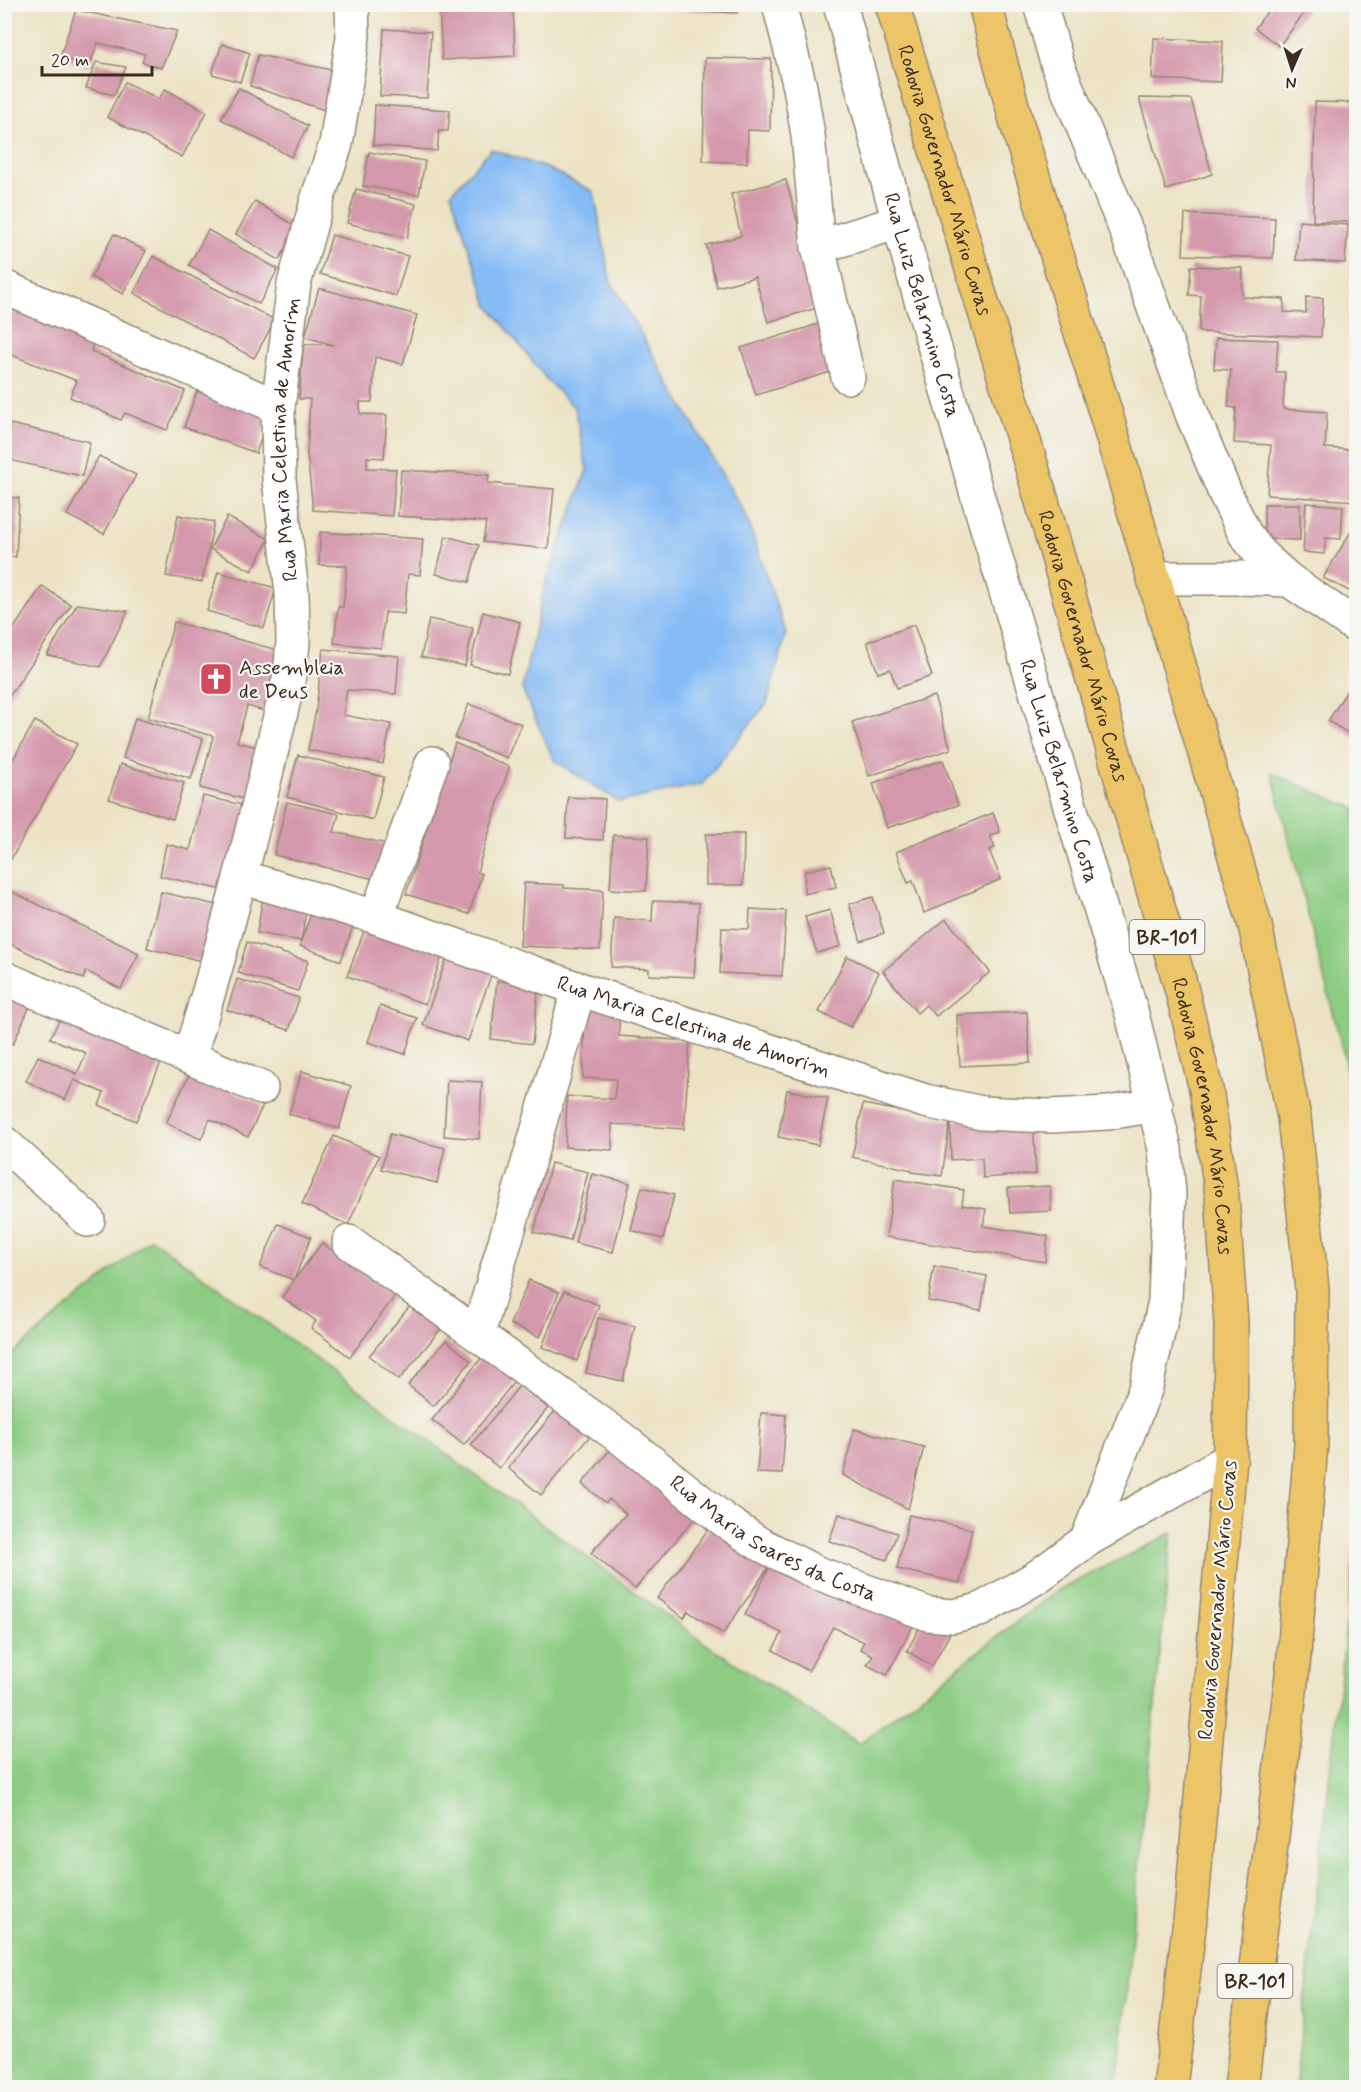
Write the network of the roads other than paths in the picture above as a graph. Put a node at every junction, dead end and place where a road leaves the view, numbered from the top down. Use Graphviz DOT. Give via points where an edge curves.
graph roads {
  1 [pos="352,4"];
  2 [pos="779,4"];
  3 [pos="840,4"];
  4 [pos="892,4"];
  5 [pos="985,4"];
  6 [pos="1040,4"];
  7 [pos="899,222"];
  8 [pos="818,247"];
  9 [pos="4,286"];
  10 [pos="848,377"];
  11 [pos="278,406"];
  12 [pos="1154,578"];
  13 [pos="1289,580"];
  14 [pos="1356,626"];
  15 [pos="432,763"];
  16 [pos="241,878"];
  17 [pos="376,917"];
  18 [pos="4,978"];
  19 [pos="579,989"];
  20 [pos="189,1057"];
  21 [pos="261,1088"];
  22 [pos="1156,1105"];
  23 [pos="4,1143"];
  24 [pos="88,1220"];
  25 [pos="349,1242"];
  26 [pos="478,1334"];
  27 [pos="1230,1459"];
  28 [pos="1087,1540"];
  29 [pos="1170,2088"];
  30 [pos="1241,2088"];
  1 -- 11 [label="street, Rua Maria Celestina de Amorim" via="353,37 336,144 294,284"];
  2 -- 8 [label="street" via="808,135"];
  3 -- 7 [label="street, Rua Luiz Belarmino Costa"];
  4 -- 27 [label="highway, Rodovia Governador Mário Covas / BR-101" via="1039,491 1181,987 1206,1089 1222,1196 1231,1323"];
  5 -- 12 [label="highway, BR-101" via="1017,124"];
  6 -- 13 [label="street" via="1058,66 1127,233 1192,414 1225,493 1245,534"];
  7 -- 8 [label="street"];
  7 -- 22 [label="street, Rua Luiz Belarmino Costa"];
  8 -- 10 [label="street"];
  9 -- 11 [label="street"];
  11 -- 16 [label="street, Rua Maria Celestina de Amorim" via="279,479 292,593 293,642 290,675"];
  12 -- 13 [label="street"];
  12 -- 30 [label="highway, BR-101" via="1255,925 1294,1117 1312,1288 1311,1445 1293,1667"];
  13 -- 14 [label="street"];
  15 -- 17 [label="street"];
  16 -- 17 [label="street, Rua Maria Celestina de Amorim"];
  16 -- 20 [label="street, Rua Maria Celestina de Amorim"];
  17 -- 19 [label="street, Rua Maria Celestina de Amorim"];
  18 -- 20 [label="street"];
  19 -- 22 [label="street, Rua Maria Celestina de Amorim" via="925,1101 982,1113 1050,1116 1108,1113"];
  19 -- 26 [label="street"];
  20 -- 21 [label="street"];
  22 -- 28 [label="street, Rua Luiz Belarmino Costa" via="1169,1194 1165,1301 1146,1387"];
  23 -- 24 [label="street"];
  25 -- 26 [label="street, Rua Maria Soares da Costa"];
  26 -- 28 [label="street, Rua Maria Soares da Costa" via="758,1543 815,1572 928,1614 953,1616 980,1610 1037,1577"];
  27 -- 28 [label="street, Rua Maria Soares da Costa"];
  27 -- 29 [label="highway, Rodovia Governador Mário Covas / BR-101" via="1192,1902"];
}
